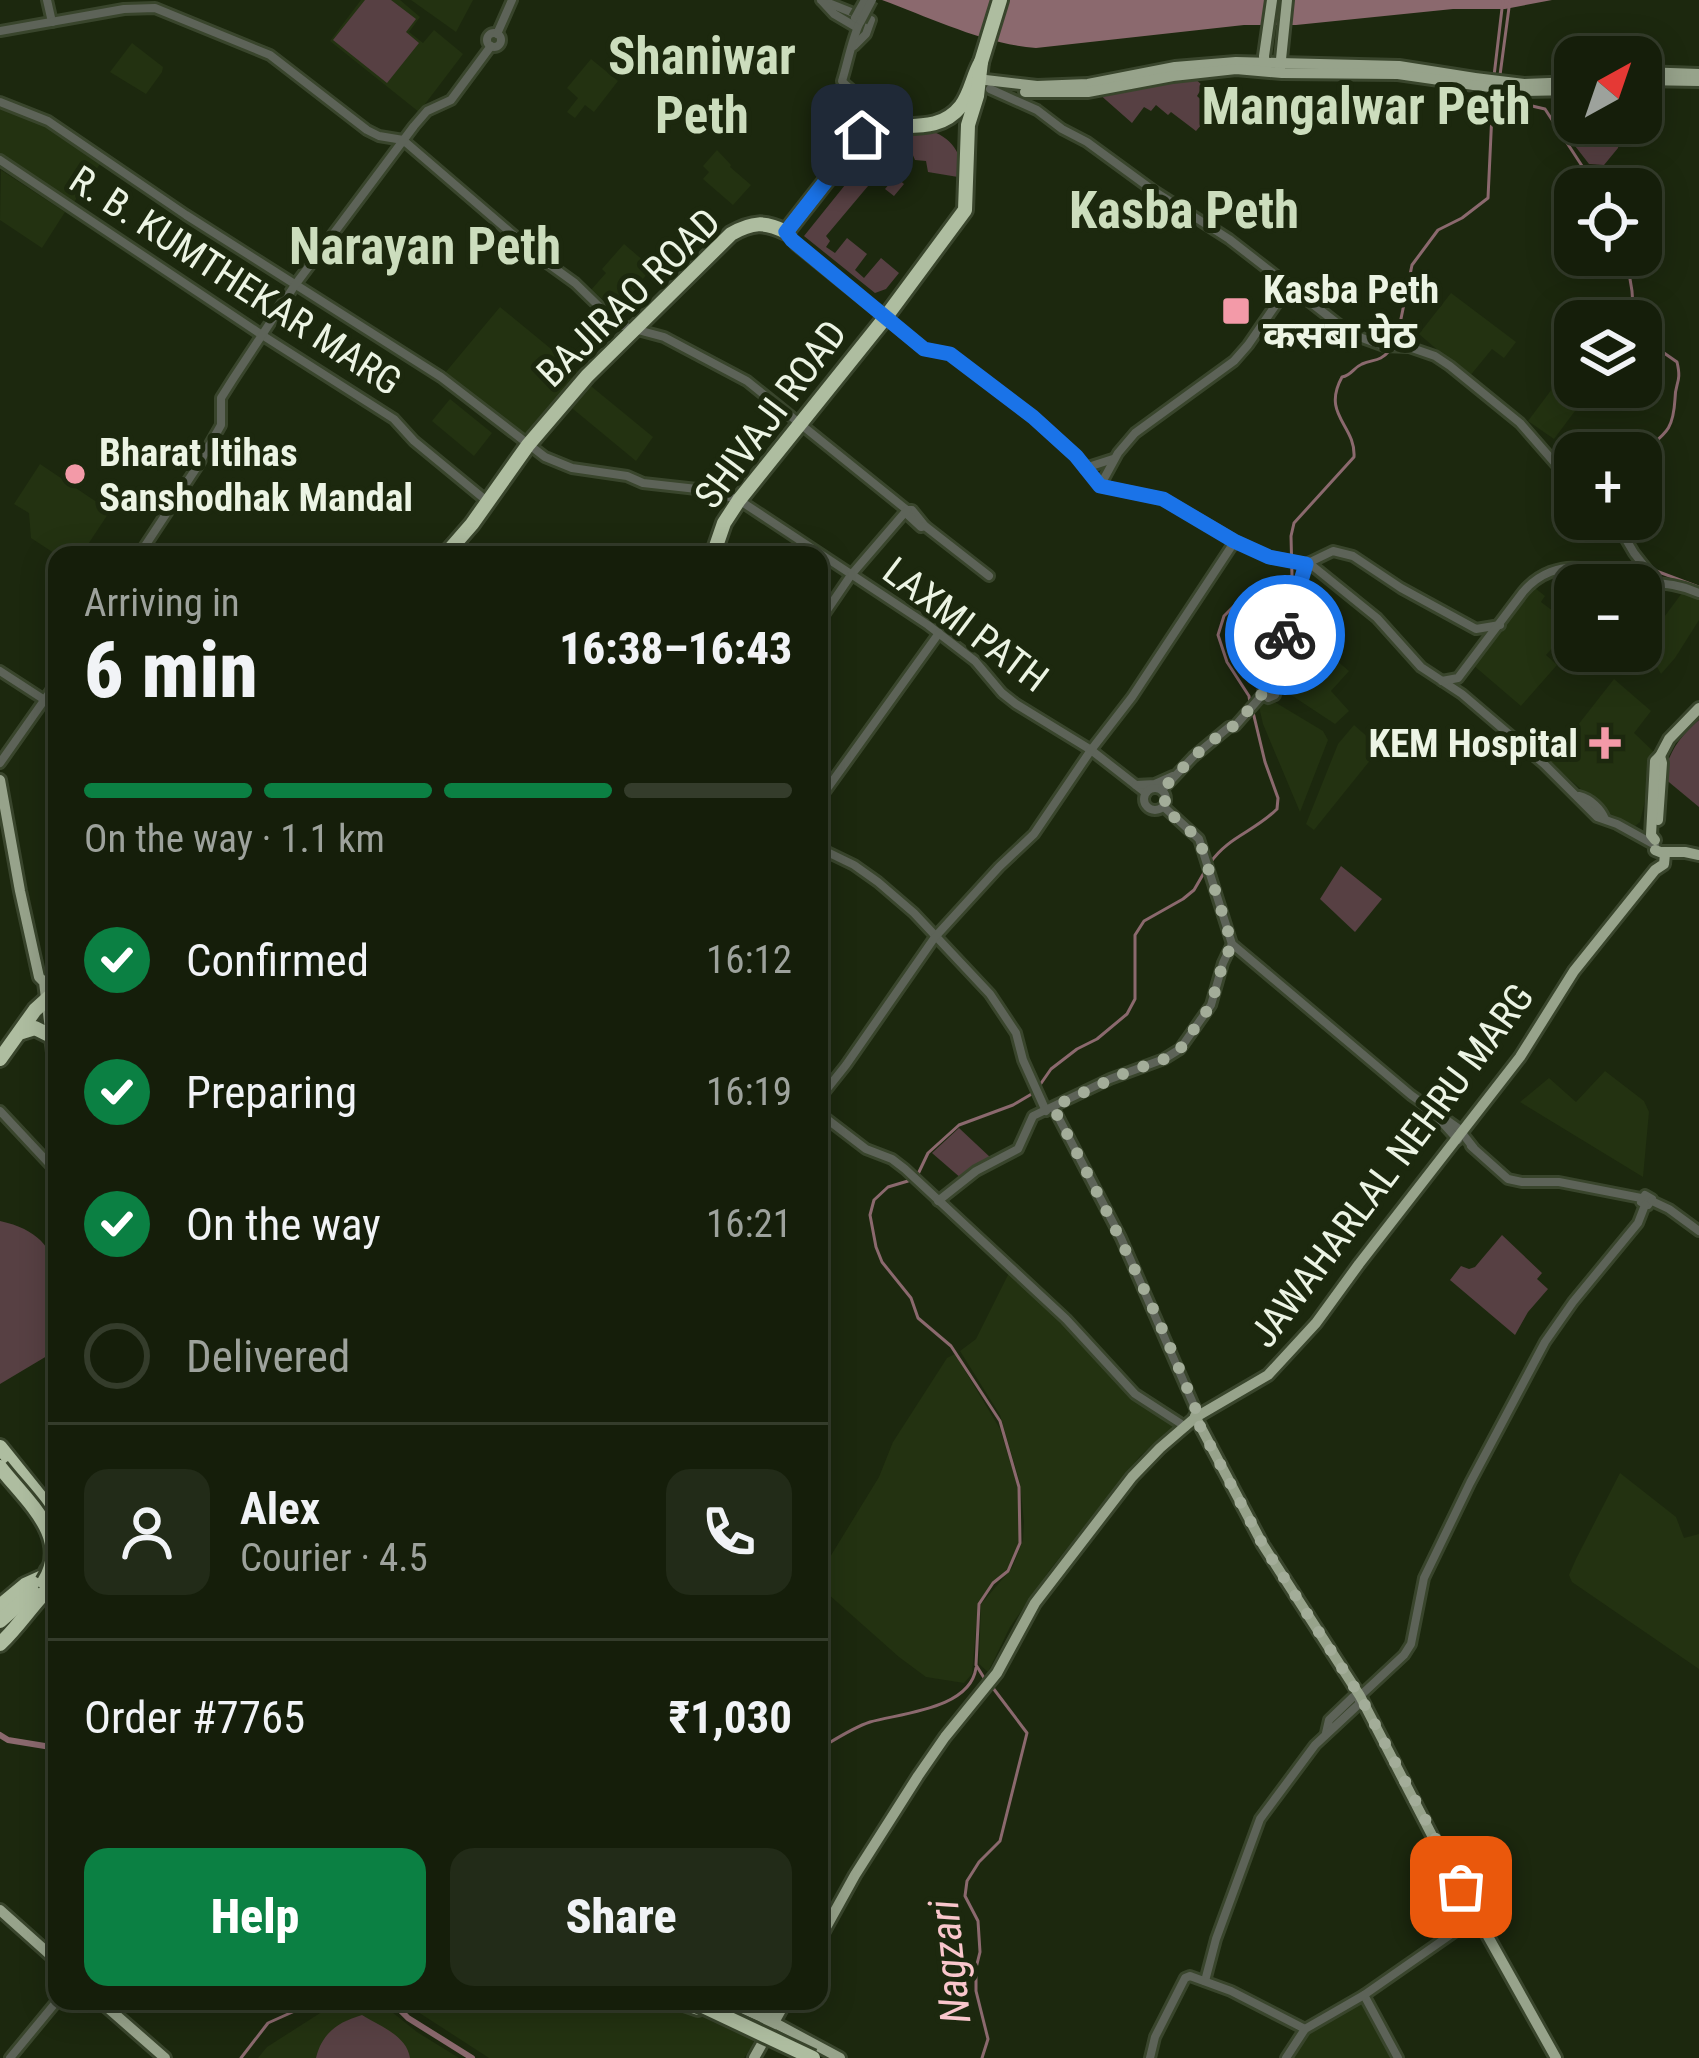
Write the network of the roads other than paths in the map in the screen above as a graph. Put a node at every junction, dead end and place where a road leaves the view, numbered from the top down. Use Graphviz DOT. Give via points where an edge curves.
graph roads {
  1 [pos="46,0"];
  2 [pos="512,0"];
  3 [pos="821,0"];
  4 [pos="869,0"];
  5 [pos="1000,0"];
  6 [pos="1272,0"];
  7 [pos="1287,0"];
  8 [pos="52,22"];
  9 [pos="856,23"];
  10 [pos="0,31"];
  11 [pos="853,47"];
  12 [pos="1265,64"];
  13 [pos="1280,65"];
  14 [pos="1662,77"];
  15 [pos="1699,78"];
  16 [pos="1554,87"];
  17 [pos="971,100"];
  18 [pos="0,102"];
  19 [pos="874,129"];
  20 [pos="403,140"];
  21 [pos="0,160"];
  22 [pos="786,232"];
  23 [pos="295,285"];
  24 [pos="1288,287"];
  25 [pos="885,318"];
  26 [pos="636,330"];
  27 [pos="262,335"];
  28 [pos="800,424"];
  29 [pos="528,445"];
  30 [pos="1115,459"];
  31 [pos="1554,462"];
  32 [pos="1085,468"];
  33 [pos="1100,486"];
  34 [pos="740,500"];
  35 [pos="488,502"];
  36 [pos="908,511"];
  37 [pos="1234,541"];
  38 [pos="145,546"];
  39 [pos="452,546"];
  40 [pos="716,546"];
  41 [pos="808,546"];
  42 [pos="828,559"];
  43 [pos="1306,564"];
  44 [pos="1554,571"];
  45 [pos="851,575"];
  46 [pos="989,576"];
  47 [pos="1662,582"];
  48 [pos="1699,593"];
  49 [pos="828,609"];
  50 [pos="1500,625"];
  51 [pos="1476,629"];
  52 [pos="939,633"];
  53 [pos="1481,650"];
  54 [pos="0,670"];
  55 [pos="1458,678"];
  56 [pos="1441,681"];
  57 [pos="1462,694"];
  58 [pos="48,696"];
  59 [pos="45,701"];
  60 [pos="48,703"];
  61 [pos="1699,708"];
  62 [pos="1091,750"];
  63 [pos="0,763"];
  64 [pos="1175,775"];
  65 [pos="0,780"];
  66 [pos="1135,785"];
  67 [pos="828,787"];
  68 [pos="1162,790"];
  69 [pos="1146,793"];
  70 [pos="1163,807"];
  71 [pos="828,852"];
  72 [pos="1657,855"];
  73 [pos="1694,856"];
  74 [pos="935,937"];
  75 [pos="1232,944"];
  76 [pos="47,1002"];
  77 [pos="18,1034"];
  78 [pos="48,1034"];
  79 [pos="0,1059"];
  80 [pos="828,1088"];
  81 [pos="1050,1109"];
  82 [pos="0,1111"];
  83 [pos="828,1120"];
  84 [pos="1458,1134"];
  85 [pos="48,1162"];
  86 [pos="938,1201"];
  87 [pos="1646,1202"];
  88 [pos="1699,1231"];
  89 [pos="1191,1418"];
  90 [pos="0,1452"];
  91 [pos="0,1467"];
  92 [pos="0,1477"];
  93 [pos="48,1519"];
  94 [pos="48,1521"];
  95 [pos="48,1530"];
  96 [pos="48,1583"];
  97 [pos="48,1585"];
  98 [pos="27,1611"];
  99 [pos="2,1620"];
  100 [pos="0,1644"];
  101 [pos="982,1687"];
  102 [pos="1360,1696"];
  103 [pos="1325,1733"];
  104 [pos="0,1910"];
  105 [pos="828,1913"];
  106 [pos="1476,1917"];
  107 [pos="828,1925"];
  108 [pos="48,1953"];
  109 [pos="1205,1981"];
  110 [pos="1364,1995"];
  111 [pos="50,2010"];
  112 [pos="110,2010"];
  113 [pos="693,2010"];
  114 [pos="711,2010"];
  115 [pos="729,2010"];
  116 [pos="745,2010"];
  117 [pos="776,2010"];
  118 [pos="770,2021"];
  119 [pos="1305,2030"];
  120 [pos="760,2040"];
  121 [pos="10,2058"];
  122 [pos="165,2058"];
  123 [pos="750,2058"];
  124 [pos="798,2058"];
  125 [pos="813,2058"];
  126 [pos="828,2058"];
  127 [pos="840,2058"];
  128 [pos="1150,2058"];
  129 [pos="1286,2058"];
  130 [pos="1398,2058"];
  131 [pos="1556,2058"];
  1 -- 8 [label="street"];
  2 -- 20 [label="street" via="451,100 427,111"];
  3 -- 9 [label="street"];
  3 -- 11 [label="street" via="871,20"];
  4 -- 9 [label="street, bridge"];
  5 -- 17 [label="highway, SHIVAJI ROAD"];
  6 -- 12 [label="main road"];
  7 -- 13 [label="main road"];
  8 -- 10 [label="street"];
  8 -- 20 [label="street" via="154,8 270,55 368,130"];
  9 -- 11 [label="street"];
  11 -- 19 [label="street" via="842,81 875,110"];
  12 -- 13 [label="main road"];
  12 -- 17 [label="main road"];
  13 -- 16 [label="main road, bridge" via="1399,66"];
  14 -- 15 [label="main road"];
  17 -- 19 [label="highway" via="923,126"];
  17 -- 24 [label="street" via="1037,110"];
  17 -- 25 [label="highway, SHIVAJI ROAD" via="965,210"];
  18 -- 23 [label="street, LAXMI PATH" via="48,122"];
  19 -- 22 [label="highway, BAJIRAO ROAD"];
  20 -- 23 [label="street"];
  20 -- 26 [label="street" via="614,321"];
  21 -- 27 [label="street, R. B. KUMTHEKAR MARG"];
  22 -- 25 [label="street"];
  22 -- 26 [label="highway, BAJIRAO ROAD" via="760,223 731,234"];
  23 -- 27 [label="street"];
  23 -- 29 [label="street, LAXMI PATH" via="441,377"];
  24 -- 30 [label="street" via="1234,361 1135,433"];
  24 -- 31 [label="street" via="1351,334 1435,356 1520,423"];
  25 -- 28 [label="highway, SHIVAJI ROAD"];
  25 -- 32 [label="street" via="924,349 960,361"];
  26 -- 28 [label="street" via="747,380"];
  26 -- 29 [label="highway, BAJIRAO ROAD"];
  27 -- 35 [label="street, R. B. KUMTHEKAR MARG" via="394,419"];
  27 -- 38 [label="street" via="221,398 221,425 205,455"];
  28 -- 34 [label="highway, SHIVAJI ROAD"];
  28 -- 36 [label="street"];
  29 -- 34 [label="street, LAXMI PATH" via="572,468"];
  29 -- 35 [label="highway, BAJIRAO ROAD"];
  30 -- 32 [label="street"];
  30 -- 33 [label="street"];
  32 -- 33 [label="street"];
  33 -- 37 [label="street" via="1163,499"];
  34 -- 40 [label="highway, SHIVAJI ROAD"];
  34 -- 41 [label="street, LAXMI PATH"];
  35 -- 39 [label="highway, BAJIRAO ROAD"];
  36 -- 45 [label="street"];
  36 -- 46 [label="street"];
  37 -- 43 [label="street"];
  37 -- 62 [label="street"];
  42 -- 45 [label="street, LAXMI PATH"];
  43 -- 51 [label="street" via="1333,551 1353,556"];
  43 -- 56 [label="street"];
  43 -- 64 [label="street" via="1265,691"];
  44 -- 50 [label="street" via="1533,580"];
  45 -- 49 [label="street"];
  45 -- 52 [label="street, LAXMI PATH"];
  47 -- 48 [label="street"];
  50 -- 51 [label="street"];
  50 -- 53 [label="street"];
  51 -- 53 [label="street"];
  52 -- 62 [label="street, LAXMI PATH" via="1016,704"];
  52 -- 67 [label="street"];
  53 -- 55 [label="street"];
  54 -- 59 [label="street"];
  55 -- 56 [label="street"];
  55 -- 57 [label="street"];
  56 -- 57 [label="street"];
  57 -- 72 [label="street" via="1605,820"];
  58 -- 59 [label="street"];
  59 -- 60 [label="street"];
  59 -- 63 [label="street"];
  61 -- 72 [label="main road" via="1660,756"];
  62 -- 66 [label="street, LAXMI PATH"];
  62 -- 74 [label="street" via="1034,834"];
  64 -- 66 [label="street"];
  64 -- 68 [label="street"];
  65 -- 76 [label="main road"];
  66 -- 69 [label="street, LAXMI PATH"];
  68 -- 69 [label="street"];
  68 -- 70 [label="street"];
  69 -- 70 [label="street" via="1148,808"];
  70 -- 75 [label="street" via="1197,836"];
  71 -- 74 [label="street" via="878,882"];
  72 -- 73 [label="main road"];
  72 -- 84 [label="main road, JAWAHARLAL NEHRU MARG"];
  74 -- 80 [label="street"];
  74 -- 81 [label="street" via="990,994"];
  75 -- 81 [label="street" via="1211,1005 1180,1049"];
  75 -- 84 [label="street"];
  76 -- 77 [label="highway"];
  77 -- 78 [label="highway" via="35,1028"];
  77 -- 79 [label="highway"];
  81 -- 86 [label="street" via="1030,1118 1018,1149"];
  81 -- 89 [label="street" via="1121,1238"];
  82 -- 85 [label="street"];
  83 -- 86 [label="street" via="892,1159"];
  84 -- 87 [label="street" via="1508,1179"];
  84 -- 89 [label="main road, JAWAHARLAL NEHRU MARG" via="1273,1366"];
  86 -- 89 [label="street" via="1066,1318 1135,1394"];
  87 -- 88 [label="street"];
  87 -- 102 [label="street" via="1545,1342 1470,1483 1424,1578 1411,1644"];
  89 -- 101 [label="main road, JAWAHARLAL NEHRU MARG" via="1068,1558"];
  89 -- 102 [label="main road"];
  90 -- 93 [label="highway"];
  91 -- 95 [label="highway, bridge"];
  92 -- 94 [label="highway"];
  96 -- 99 [label="highway"];
  97 -- 98 [label="highway"];
  98 -- 99 [label="highway"];
  98 -- 100 [label="highway"];
  101 -- 105 [label="main road, JAWAHARLAL NEHRU MARG" via="940,1733"];
  101 -- 107 [label="main road, JAWAHARLAL NEHRU MARG" via="899,1804"];
  102 -- 106 [label="main road"];
  103 -- 103 [label="street" via="1329,1720 1359,1697 1359,1704"];
  103 -- 109 [label="street" via="1259,1819"];
  104 -- 108 [label="main road"];
  106 -- 110 [label="street"];
  106 -- 131 [label="main road"];
  109 -- 119 [label="street"];
  109 -- 128 [label="street" via="1185,1978"];
  110 -- 119 [label="street"];
  110 -- 130 [label="street"];
  111 -- 121 [label="street"];
  112 -- 122 [label="main road"];
  113 -- 120 [label="main road"];
  114 -- 125 [label="highway, bridge"];
  115 -- 126 [label="highway, bridge"];
  116 -- 118 [label="main road"];
  117 -- 118 [label="main road"];
  118 -- 120 [label="main road"];
  118 -- 127 [label="main road"];
  119 -- 129 [label="street"];
  120 -- 123 [label="main road"];
  120 -- 124 [label="main road"];
}
